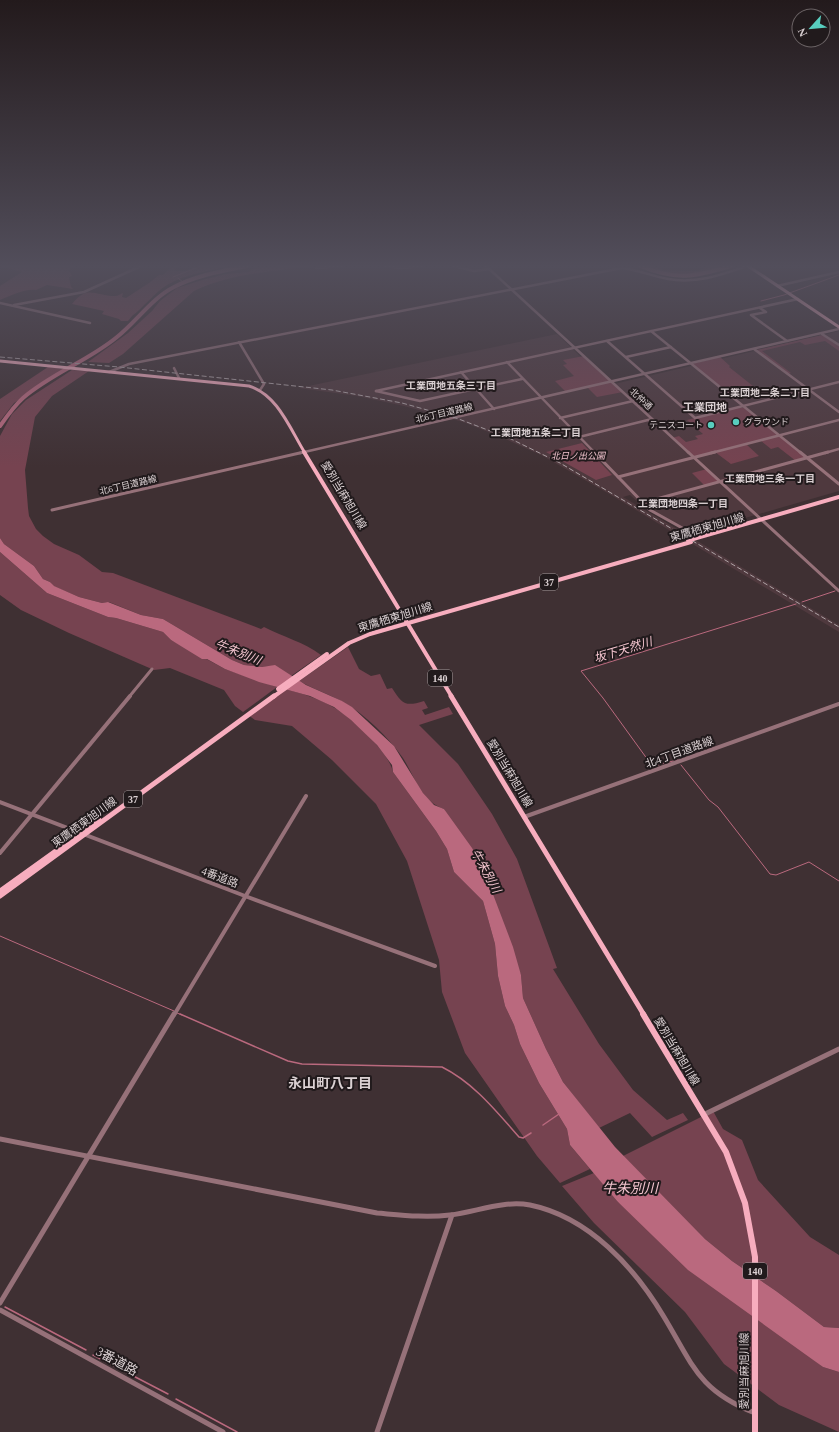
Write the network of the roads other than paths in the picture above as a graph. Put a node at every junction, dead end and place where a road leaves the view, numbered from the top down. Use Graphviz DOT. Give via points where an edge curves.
graph roads {
  1 [pos="287,333"];
  2 [pos="559,333"];
  3 [pos="643,333"];
  4 [pos="653,333"];
  5 [pos="776,333"];
  6 [pos="825,333"];
  7 [pos="822,334"];
  8 [pos="607,341"];
  9 [pos="788,341"];
  10 [pos="239,342"];
  11 [pos="839,345"];
  12 [pos="671,347"];
  13 [pos="575,348"];
  14 [pos="754,349"];
  15 [pos="626,357"];
  16 [pos="0,361"];
  17 [pos="506,362"];
  18 [pos="691,364"];
  19 [pos="174,368"];
  20 [pos="109,372"];
  21 [pos="461,372"];
  22 [pos="645,374"];
  23 [pos="179,378"];
  24 [pos="522,379"];
  25 [pos="612,382"];
  26 [pos="839,382"];
  27 [pos="476,389"];
  28 [pos="260,390"];
  29 [pos="808,390"];
  30 [pos="541,398"];
  31 [pos="633,401"];
  32 [pos="743,406"];
  33 [pos="494,409"];
  34 [pos="839,412"];
  35 [pos="560,418"];
  36 [pos="652,419"];
  37 [pos="839,420"];
  38 [pos="779,435"];
  39 [pos="579,437"];
  40 [pos="839,449"];
  41 [pos="305,452"];
  42 [pos="694,458"];
  43 [pos="807,458"];
  44 [pos="618,478"];
  45 [pos="720,482"];
  46 [pos="839,484"];
  47 [pos="839,498"];
  48 [pos="642,503"];
  49 [pos="52,510"];
  50 [pos="762,520"];
  51 [pos="743,524"];
  52 [pos="692,540"];
  53 [pos="839,591"];
  54 [pos="407,622"];
  55 [pos="152,669"];
  56 [pos="839,704"];
  57 [pos="306,796"];
  58 [pos="0,802"];
  59 [pos="32,814"];
  60 [pos="524,817"];
  61 [pos="82,833"];
  62 [pos="0,853"];
  63 [pos="0,891"];
  64 [pos="0,896"];
  65 [pos="245,896"];
  66 [pos="435,966"];
  67 [pos="839,1049"];
  68 [pos="702,1115"];
  69 [pos="0,1139"];
  70 [pos="88,1156"];
  71 [pos="452,1214"];
  72 [pos="0,1303"];
  73 [pos="0,1310"];
  74 [pos="755,1413"];
  75 [pos="223,1432"];
  76 [pos="377,1432"];
  77 [pos="755,1432"];
  1 -- 10 [label="street"];
  2 -- 13 [label="street, 北仲通"];
  3 -- 8 [label="street"];
  4 -- 12 [label="street"];
  5 -- 9 [label="street"];
  6 -- 7 [label="street, 北6丁目道路線"];
  7 -- 9 [label="street, 北6丁目道路線"];
  7 -- 11 [label="street"];
  8 -- 13 [label="street"];
  8 -- 15 [label="street"];
  9 -- 14 [label="street, 北6丁目道路線"];
  10 -- 20 [label="street" via="129,364"];
  10 -- 28 [label="street" via="264,384"];
  12 -- 15 [label="street"];
  12 -- 18 [label="street"];
  13 -- 17 [label="street"];
  13 -- 25 [label="street, 北仲通"];
  14 -- 18 [label="street, 北6丁目道路線"];
  14 -- 29 [label="street"];
  15 -- 22 [label="street"];
  16 -- 20 [label="main road, 愛別当麻旭川線 / 140"];
  17 -- 21 [label="street"];
  17 -- 24 [label="street"];
  18 -- 22 [label="street, 北6丁目道路線"];
  18 -- 32 [label="street"];
  19 -- 23 [label="street"];
  20 -- 23 [label="main road, 愛別当麻旭川線 / 140"];
  21 -- 27 [label="street"];
  21 -- 27 [label="street" via="376,391 420,401"];
  22 -- 25 [label="street, 北6丁目道路線"];
  22 -- 32 [label="street" via="695,418"];
  23 -- 28 [label="main road, 愛別当麻旭川線 / 140" via="244,385"];
  24 -- 27 [label="street"];
  24 -- 30 [label="street"];
  25 -- 30 [label="street, 北6丁目道路線"];
  25 -- 31 [label="street, 北仲通"];
  26 -- 29 [label="street"];
  27 -- 33 [label="street"];
  28 -- 41 [label="main road, 愛別当麻旭川線 / 140" via="269,395"];
  29 -- 32 [label="street"];
  29 -- 34 [label="street"];
  30 -- 33 [label="street, 北6丁目道路線"];
  30 -- 35 [label="street"];
  31 -- 35 [label="street"];
  31 -- 36 [label="street, 北仲通"];
  32 -- 38 [label="street"];
  33 -- 41 [label="street, 北6丁目道路線"];
  35 -- 39 [label="street"];
  36 -- 39 [label="street"];
  36 -- 42 [label="street, 北仲通"];
  37 -- 38 [label="street"];
  38 -- 42 [label="street"];
  38 -- 43 [label="street"];
  39 -- 44 [label="street"];
  40 -- 43 [label="street"];
  41 -- 49 [label="street, 北6丁目道路線"];
  41 -- 54 [label="main road, 愛別当麻旭川線 / 140"];
  42 -- 44 [label="street"];
  42 -- 45 [label="street, 北仲通"];
  43 -- 45 [label="street"];
  43 -- 46 [label="street"];
  44 -- 48 [label="street"];
  45 -- 48 [label="street"];
  45 -- 50 [label="street, 北仲通"];
  47 -- 50 [label="main road, 東鷹栖東旭川線 / 37"];
  48 -- 51 [label="street" via="693,534 736,523"];
  50 -- 51 [label="main road, 東鷹栖東旭川線 / 37"];
  50 -- 52 [label="main road, 東鷹栖東旭川線 / 37"];
  50 -- 53 [label="street, 北仲通"];
  51 -- 52 [label="main road, 東鷹栖東旭川線 / 37"];
  52 -- 54 [label="main road, 東鷹栖東旭川線 / 37"];
  54 -- 60 [label="main road, 愛別当麻旭川線 / 140"];
  54 -- 61 [label="main road, 東鷹栖東旭川線 / 37" via="359,639 316,663"];
  55 -- 59 [label="street"];
  56 -- 60 [label="street, 北4丁目道路線"];
  57 -- 65 [label="street"];
  58 -- 59 [label="street, 4番道路"];
  59 -- 61 [label="street, 4番道路"];
  59 -- 62 [label="street"];
  60 -- 68 [label="main road, 愛別当麻旭川線 / 140"];
  61 -- 63 [label="main road, 東鷹栖東旭川線 / 37"];
  61 -- 64 [label="main road, 東鷹栖東旭川線 / 37"];
  61 -- 65 [label="street, 4番道路"];
  65 -- 66 [label="street, 4番道路"];
  65 -- 70 [label="street"];
  67 -- 68 [label="street"];
  68 -- 74 [label="main road, 愛別当麻旭川線 / 140" via="728,1156 740,1182 752,1232 755,1257"];
  69 -- 70 [label="street"];
  70 -- 71 [label="street" via="377,1213 426,1217"];
  70 -- 72 [label="street"];
  71 -- 74 [label="street" via="498,1206 529,1205 557,1213 580,1225 594,1235 648,1291 688,1360 709,1386 728,1402"];
  71 -- 76 [label="street"];
  73 -- 75 [label="street, 3番道路"];
  74 -- 77 [label="main road, 愛別当麻旭川線 / 140"];
}
